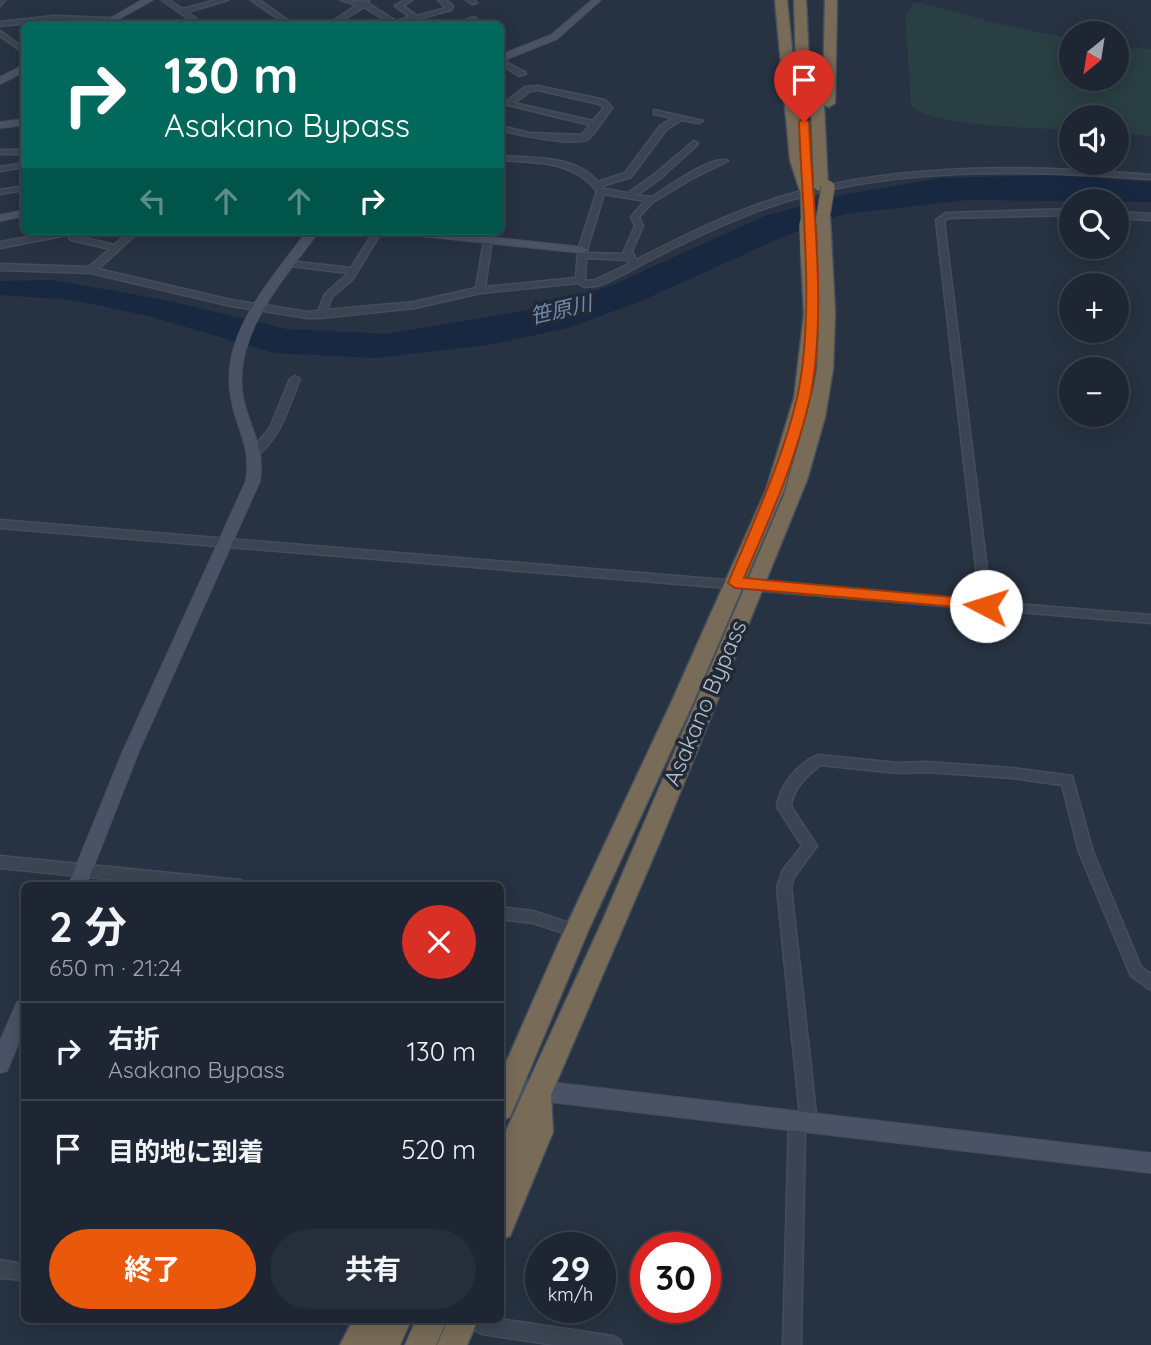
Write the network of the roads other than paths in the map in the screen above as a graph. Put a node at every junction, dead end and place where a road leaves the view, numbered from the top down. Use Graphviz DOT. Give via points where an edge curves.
graph roads {
  1 [pos="149,0"];
  2 [pos="165,0"];
  3 [pos="225,0"];
  4 [pos="254,0"];
  5 [pos="344,0"];
  6 [pos="409,0"];
  7 [pos="441,0"];
  8 [pos="597,0"];
  9 [pos="781,0"];
  10 [pos="800,0"];
  11 [pos="812,0"];
  12 [pos="831,0"];
  13 [pos="367,2"];
  14 [pos="180,10"];
  15 [pos="416,18"];
  16 [pos="474,19"];
  17 [pos="27,21"];
  18 [pos="94,21"];
  19 [pos="110,21"];
  20 [pos="196,21"];
  21 [pos="286,21"];
  22 [pos="337,21"];
  23 [pos="391,21"];
  24 [pos="406,21"];
  25 [pos="467,21"];
  26 [pos="21,22"];
  27 [pos="0,24"];
  28 [pos="0,33"];
  29 [pos="21,49"];
  30 [pos="504,58"];
  31 [pos="504,63"];
  32 [pos="21,70"];
  33 [pos="522,74"];
  34 [pos="0,81"];
  35 [pos="504,103"];
  36 [pos="657,112"];
  37 [pos="680,117"];
  38 [pos="699,121"];
  39 [pos="21,122"];
  40 [pos="595,124"];
  41 [pos="0,125"];
  42 [pos="504,129"];
  43 [pos="694,143"];
  44 [pos="0,152"];
  45 [pos="21,152"];
  46 [pos="504,158"];
  47 [pos="724,161"];
  48 [pos="21,166"];
  49 [pos="0,169"];
  50 [pos="1151,177"];
  51 [pos="21,188"];
  52 [pos="599,188"];
  53 [pos="819,189"];
  54 [pos="0,192"];
  55 [pos="631,195"];
  56 [pos="651,200"];
  57 [pos="1059,212"];
  58 [pos="21,214"];
  59 [pos="1129,216"];
  60 [pos="1151,217"];
  61 [pos="0,218"];
  62 [pos="53,235"];
  63 [pos="72,235"];
  64 [pos="130,235"];
  65 [pos="310,235"];
  66 [pos="376,235"];
  67 [pos="440,235"];
  68 [pos="488,240"];
  69 [pos="0,245"];
  70 [pos="115,248"];
  71 [pos="582,253"];
  72 [pos="817,253"];
  73 [pos="632,261"];
  74 [pos="291,264"];
  75 [pos="0,267"];
  76 [pos="91,270"];
  77 [pos="353,271"];
  78 [pos="580,280"];
  79 [pos="480,290"];
  80 [pos="260,307"];
  81 [pos="321,315"];
  82 [pos="295,379"];
  83 [pos="256,451"];
  84 [pos="0,524"];
  85 [pos="225,543"];
  86 [pos="745,584"];
  87 [pos="986,606"];
  88 [pos="1151,619"];
  89 [pos="0,862"];
  90 [pos="83,870"];
  91 [pos="78,882"];
  92 [pos="201,882"];
  93 [pos="504,913"];
  94 [pos="576,931"];
  95 [pos="1151,983"];
  96 [pos="21,1016"];
  97 [pos="12,1039"];
  98 [pos="0,1064"];
  99 [pos="541,1091"];
  100 [pos="504,1095"];
  101 [pos="504,1097"];
  102 [pos="803,1123"];
  103 [pos="1151,1163"];
  104 [pos="504,1168"];
  105 [pos="504,1216"];
  106 [pos="0,1269"];
  107 [pos="21,1272"];
  108 [pos="368,1323"];
  109 [pos="395,1323"];
  110 [pos="431,1323"];
  111 [pos="471,1323"];
  112 [pos="478,1323"];
  113 [pos="355,1345"];
  114 [pos="384,1345"];
  115 [pos="420,1345"];
  116 [pos="452,1345"];
  117 [pos="613,1345"];
  118 [pos="792,1345"];
  1 -- 19 [label="street"];
  2 -- 14 [label="street"];
  3 -- 14 [label="street"];
  4 -- 21 [label="street"];
  5 -- 13 [label="street"];
  6 -- 15 [label="street" via="398,5"];
  7 -- 15 [label="street" via="451,7"];
  8 -- 30 [label="street" via="554,37"];
  9 -- 53 [label="highway" via="795,148"];
  10 -- 53 [label="highway, Asakano Bypass"];
  11 -- 53 [label="highway, Asakano Bypass"];
  12 -- 53 [label="highway"];
  13 -- 22 [label="street"];
  13 -- 23 [label="street"];
  14 -- 20 [label="street"];
  15 -- 24 [label="street"];
  16 -- 25 [label="street"];
  17 -- 18 [label="street"];
  26 -- 27 [label="street"];
  28 -- 29 [label="street"];
  31 -- 33 [label="street"];
  32 -- 34 [label="street"];
  35 -- 40 [label="street"];
  35 -- 40 [label="street" via="538,88 605,103 608,108"];
  36 -- 37 [label="street"];
  37 -- 38 [label="street"];
  37 -- 52 [label="street" via="663,128 628,175"];
  39 -- 41 [label="street"];
  40 -- 42 [label="street" via="576,139"];
  43 -- 55 [label="street"];
  44 -- 45 [label="street"];
  46 -- 52 [label="street" via="564,163 581,170"];
  47 -- 56 [label="street"];
  48 -- 49 [label="street"];
  50 -- 73 [label="street" via="990,170 842,186 747,213"];
  51 -- 54 [label="street"];
  52 -- 55 [label="street"];
  52 -- 71 [label="street"];
  53 -- 72 [label="highway, Asakano Bypass, bridge"];
  53 -- 72 [label="highway, Asakano Bypass, bridge" via="823,217"];
  55 -- 56 [label="street"];
  56 -- 73 [label="street" via="635,217 639,226 628,249"];
  57 -- 87 [label="street" via="946,216 940,220"];
  58 -- 61 [label="street"];
  59 -- 60 [label="street"];
  62 -- 69 [label="street"];
  63 -- 70 [label="street"];
  64 -- 70 [label="street"];
  65 -- 74 [label="street"];
  66 -- 77 [label="street"];
  67 -- 68 [label="street"];
  68 -- 71 [label="street"];
  68 -- 79 [label="street"];
  70 -- 76 [label="street"];
  71 -- 73 [label="street"];
  71 -- 78 [label="street"];
  72 -- 86 [label="highway, Asakano Bypass" via="803,398"];
  73 -- 78 [label="street" via="597,283"];
  74 -- 77 [label="street"];
  74 -- 80 [label="street"];
  75 -- 76 [label="street"];
  76 -- 80 [label="street"];
  77 -- 81 [label="street" via="328,296"];
  78 -- 79 [label="street"];
  79 -- 81 [label="street" via="414,305"];
  80 -- 81 [label="street"];
  80 -- 83 [label="street" via="240,344 234,375 237,398"];
  82 -- 83 [label="street"];
  83 -- 85 [label="street" via="253,481"];
  84 -- 85 [label="street"];
  85 -- 86 [label="street"];
  85 -- 90 [label="street"];
  86 -- 87 [label="street"];
  86 -- 94 [label="highway, Asakano Bypass"];
  86 -- 99 [label="highway, Asakano Bypass"];
  87 -- 88 [label="street"];
  89 -- 90 [label="street"];
  90 -- 91 [label="street"];
  90 -- 92 [label="street"];
  93 -- 94 [label="street"];
  94 -- 100 [label="highway, Asakano Bypass"];
  95 -- 102 [label="street" via="1136,971 1086,852 1067,780 818,760 789,788 784,801 810,846 788,874 784,887"];
  96 -- 97 [label="street"];
  97 -- 98 [label="street"];
  99 -- 101 [label="street"];
  99 -- 102 [label="street"];
  99 -- 104 [label="highway, Asakano Bypass"];
  99 -- 105 [label="highway" via="539,1132"];
  102 -- 103 [label="street"];
  102 -- 118 [label="street"];
  106 -- 107 [label="street"];
  108 -- 113 [label="highway"];
  109 -- 114 [label="highway"];
  110 -- 115 [label="highway"];
  111 -- 116 [label="highway"];
  112 -- 117 [label="street"];
}
